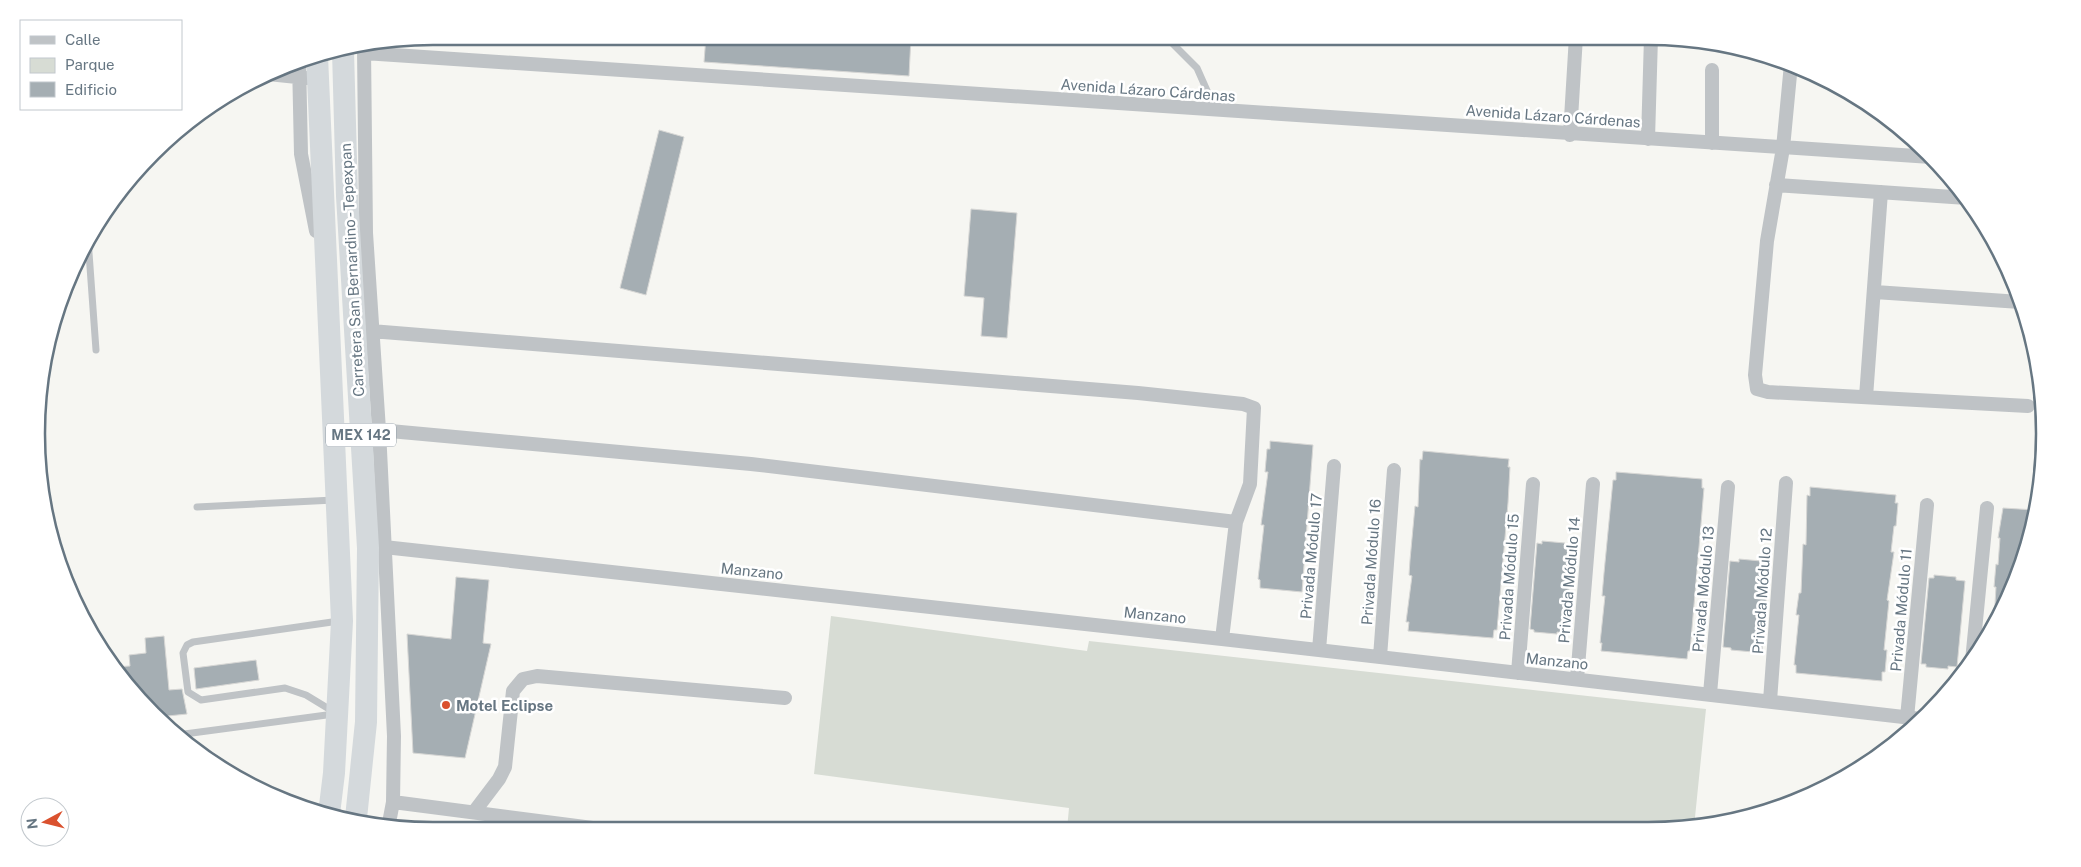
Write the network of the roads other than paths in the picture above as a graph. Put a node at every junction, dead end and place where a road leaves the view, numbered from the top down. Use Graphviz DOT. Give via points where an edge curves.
graph roads {
  1 [pos="1174,45"];
  2 [pos="1575,45"];
  3 [pos="1651,45"];
  4 [pos="362,51"];
  5 [pos="357,52"];
  6 [pos="357,52"];
  7 [pos="313,65"];
  8 [pos="303,68"];
  9 [pos="1712,70"];
  10 [pos="1790,73"];
  11 [pos="284,76"];
  12 [pos="307,78"];
  13 [pos="1216,111"];
  14 [pos="1570,135"];
  15 [pos="1648,139"];
  16 [pos="1712,143"];
  17 [pos="1782,148"];
  18 [pos="1920,157"];
  19 [pos="1776,185"];
  20 [pos="1881,192"];
  21 [pos="1956,197"];
  22 [pos="89,254"];
  23 [pos="1876,292"];
  24 [pos="2012,301"];
  25 [pos="371,332"];
  26 [pos="96,350"];
  27 [pos="1866,397"];
  28 [pos="2028,406"];
  29 [pos="380,430"];
  30 [pos="1334,466"];
  31 [pos="1394,470"];
  32 [pos="1786,483"];
  33 [pos="1533,484"];
  34 [pos="1593,484"];
  35 [pos="1728,487"];
  36 [pos="336,500"];
  37 [pos="1927,505"];
  38 [pos="197,508"];
  39 [pos="1987,508"];
  40 [pos="1236,522"];
  41 [pos="384,547"];
  42 [pos="342,621"];
  43 [pos="1222,639"];
  44 [pos="1974,645"];
  45 [pos="1320,650"];
  46 [pos="1380,657"];
  47 [pos="1518,673"];
  48 [pos="1577,679"];
  49 [pos="1710,694"];
  50 [pos="785,698"];
  51 [pos="1770,701"];
  52 [pos="337,714"];
  53 [pos="1914,716"];
  54 [pos="1911,719"];
  55 [pos="187,734"];
  56 [pos="393,802"];
  57 [pos="330,808"];
  58 [pos="474,812"];
  59 [pos="356,815"];
  60 [pos="390,820"];
  61 [pos="548,822"];
  1 -- 13 [label="lane" via="1197,68"];
  2 -- 14 [label="street"];
  3 -- 15 [label="street"];
  4 -- 13 [label="street, Avenida Lázaro Cárdenas"];
  5 -- 25 [label="street"];
  6 -- 59 [label="highway, Carretera San Bernardino - Tepexpan / MEX 142" via="347,196 368,548 366,722"];
  7 -- 12 [label="highway, Carretera San Bernardino - Tepexpan / MEX 142"];
  8 -- 12 [label="street"];
  9 -- 16 [label="street"];
  10 -- 17 [label="street"];
  11 -- 12 [label="street"];
  12 -- 36 [label="highway, Carretera San Bernardino - Tepexpan / MEX 142" via="328,293"];
  13 -- 14 [label="street, Avenida Lázaro Cárdenas"];
  14 -- 15 [label="street, Avenida Lázaro Cárdenas"];
  15 -- 16 [label="street, Avenida Lázaro Cárdenas"];
  16 -- 17 [label="street, Avenida Lázaro Cárdenas"];
  17 -- 18 [label="street, Avenida Lázaro Cárdenas"];
  17 -- 19 [label="street"];
  19 -- 20 [label="street"];
  19 -- 27 [label="street" via="1765,260 1755,375 1757,389"];
  20 -- 21 [label="street"];
  20 -- 23 [label="street"];
  22 -- 26 [label="lane"];
  23 -- 24 [label="street"];
  23 -- 27 [label="street"];
  25 -- 29 [label="street"];
  25 -- 40 [label="street" via="1243,404 1254,408 1255,416 1250,484"];
  27 -- 28 [label="street"];
  29 -- 40 [label="street" via="751,464"];
  29 -- 41 [label="street"];
  30 -- 45 [label="street, Privada Módulo 17"];
  31 -- 46 [label="street, Privada Módulo 16"];
  32 -- 51 [label="street, Privada Módulo 12"];
  33 -- 47 [label="street, Privada Módulo 15"];
  34 -- 48 [label="street, Privada Módulo 14"];
  35 -- 49 [label="street, Privada Módulo 13"];
  36 -- 38 [label="lane"];
  36 -- 42 [label="highway, Carretera San Bernardino - Tepexpan / MEX 142"];
  37 -- 53 [label="street, Privada Módulo 11"];
  39 -- 44 [label="street"];
  40 -- 43 [label="street"];
  41 -- 43 [label="street, Manzano"];
  41 -- 56 [label="street" via="394,736"];
  42 -- 52 [label="highway, Carretera San Bernardino - Tepexpan / MEX 142"];
  42 -- 52 [label="lane" via="193,642 187,645 184,653 188,692 201,700 285,688 306,695"];
  43 -- 45 [label="street, Manzano"];
  45 -- 46 [label="street, Manzano"];
  46 -- 47 [label="street, Manzano"];
  47 -- 48 [label="street, Manzano"];
  48 -- 49 [label="street, Manzano"];
  49 -- 51 [label="street, Manzano"];
  50 -- 58 [label="street" via="538,676 523,679 513,691 505,767 500,779"];
  51 -- 54 [label="street, Manzano"];
  52 -- 55 [label="lane"];
  52 -- 57 [label="highway, Carretera San Bernardino - Tepexpan / MEX 142"];
  56 -- 58 [label="street"];
  56 -- 60 [label="street"];
  58 -- 61 [label="street"];
}
